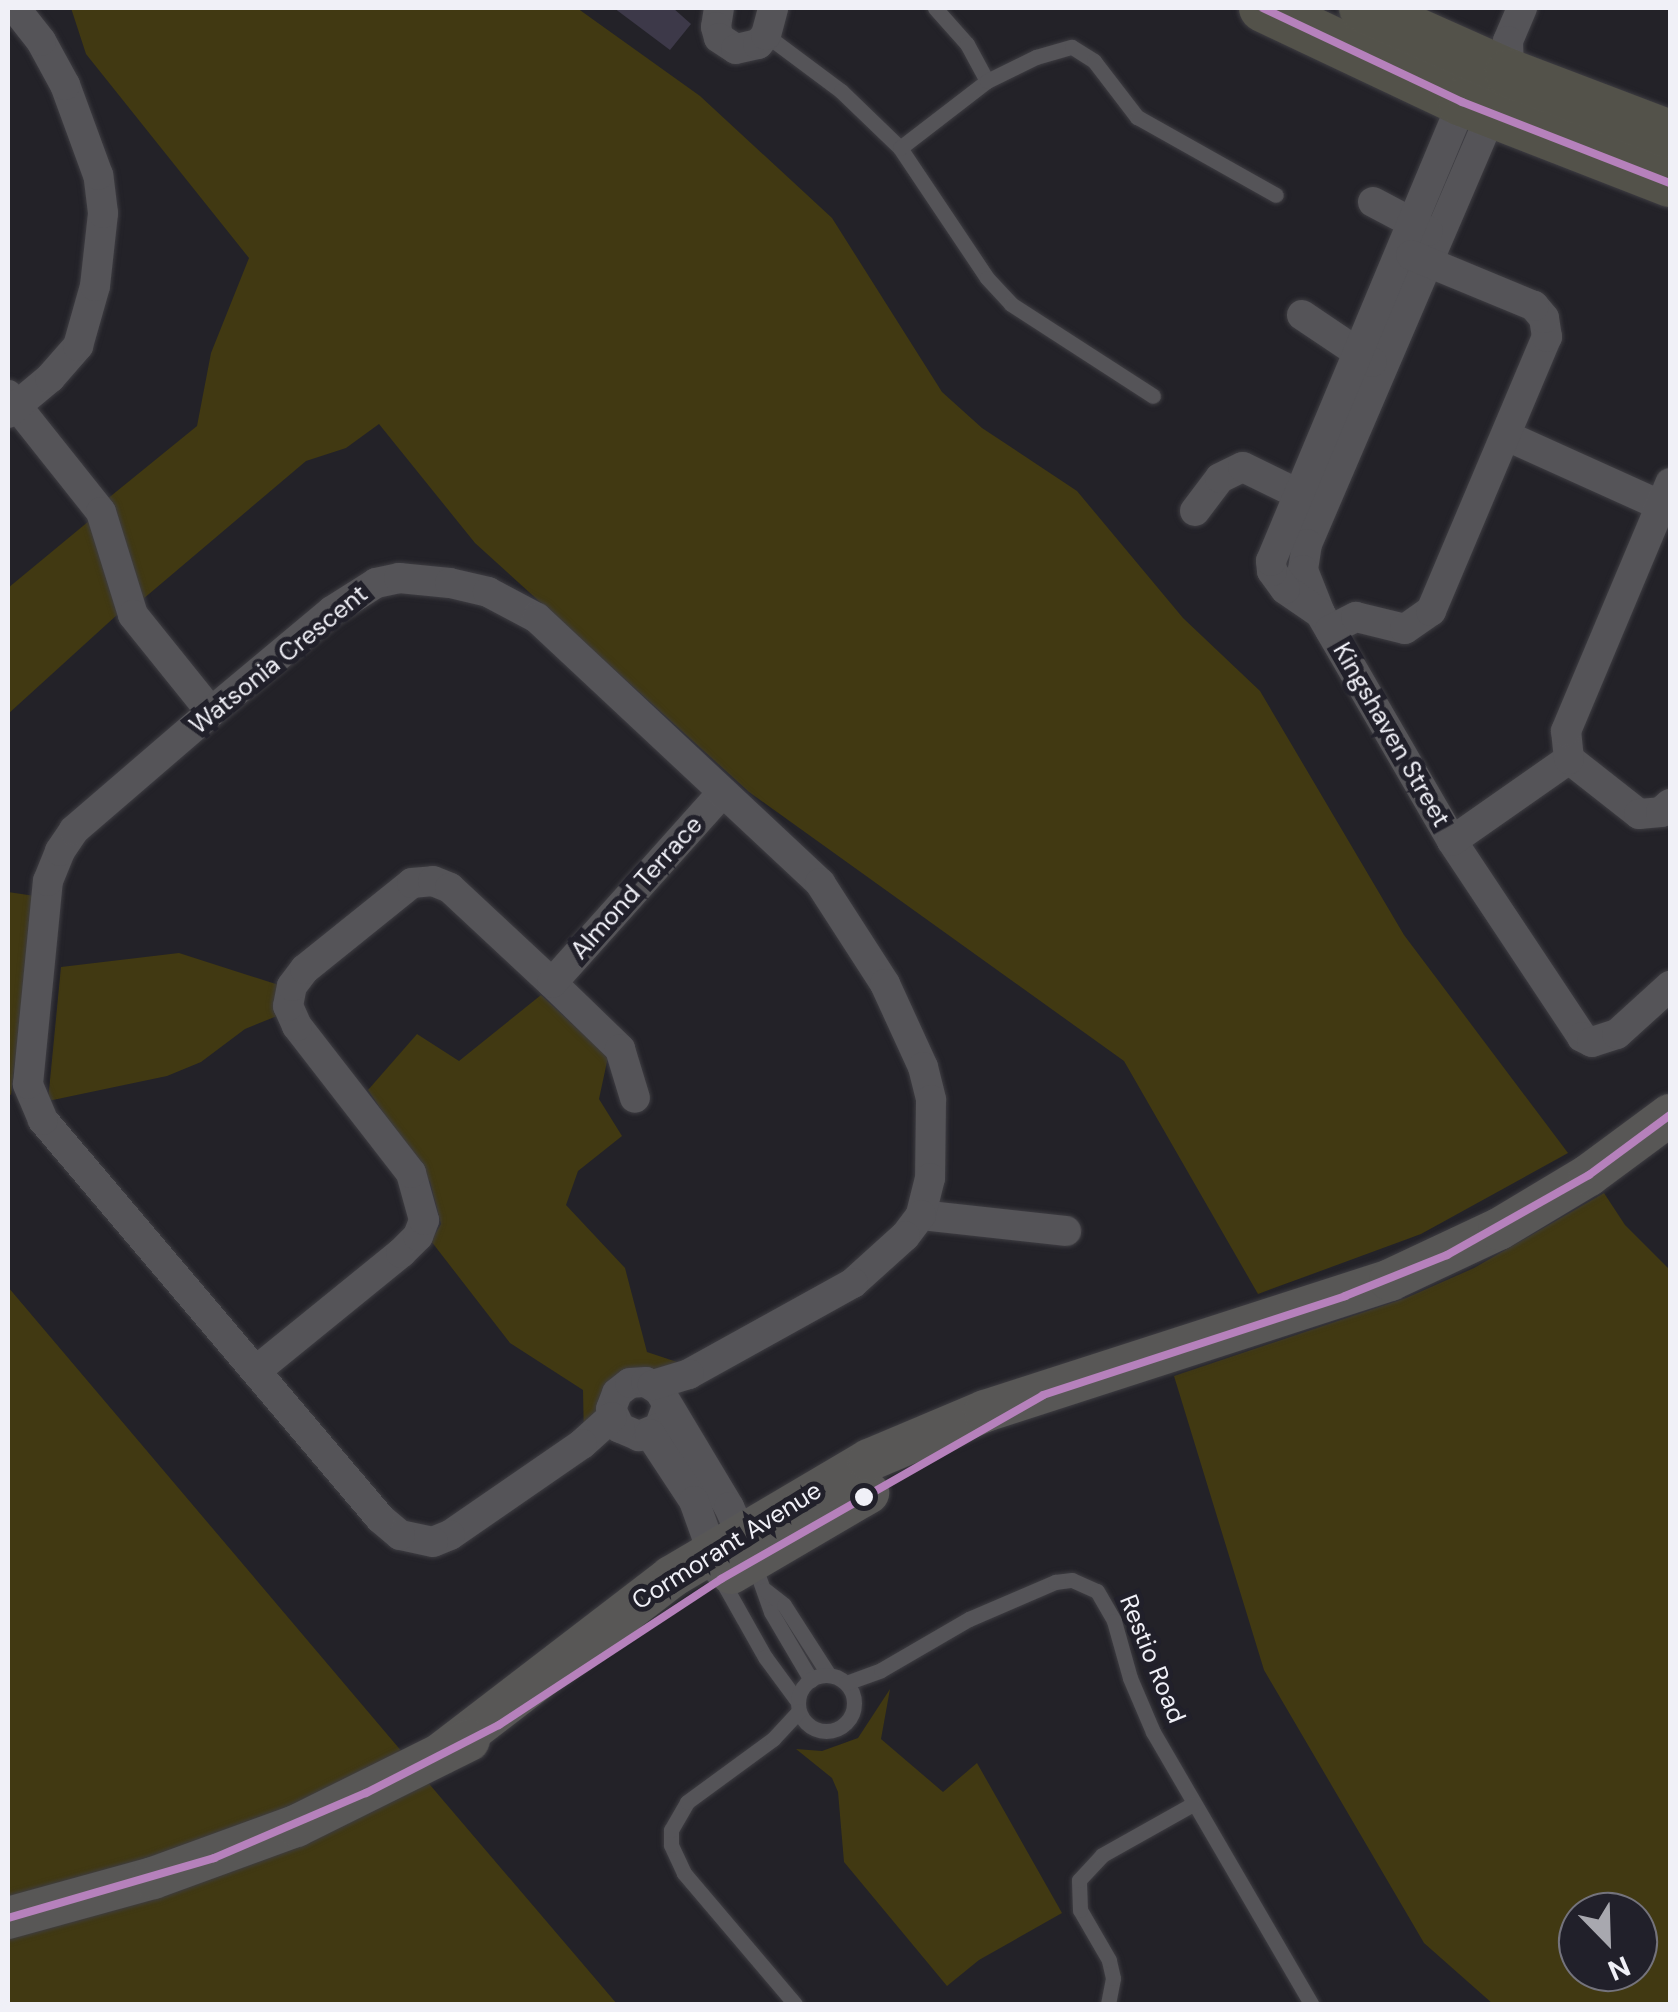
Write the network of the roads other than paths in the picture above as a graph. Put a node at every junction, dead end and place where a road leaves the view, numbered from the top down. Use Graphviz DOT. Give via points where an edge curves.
graph roads {
  1 [pos="15,8"];
  2 [pos="719,8"];
  3 [pos="935,8"];
  4 [pos="1263,8"];
  5 [pos="1364,8"];
  6 [pos="1522,8"];
  7 [pos="770,21"];
  8 [pos="1490,78"];
  9 [pos="987,81"];
  10 [pos="1670,134"];
  11 [pos="900,148"];
  12 [pos="1670,183"];
  13 [pos="1276,195"];
  14 [pos="1373,202"];
  15 [pos="1404,237"];
  16 [pos="1434,250"];
  17 [pos="1302,316"];
  18 [pos="1356,354"];
  19 [pos="1383,368"];
  20 [pos="1153,396"];
  21 [pos="10,405"];
  22 [pos="1507,436"];
  23 [pos="1298,494"];
  24 [pos="1667,494"];
  25 [pos="1194,511"];
  26 [pos="1325,621"];
  27 [pos="211,712"];
  28 [pos="1569,759"];
  29 [pos="722,792"];
  30 [pos="1670,804"];
  31 [pos="1452,840"];
  32 [pos="552,984"];
  33 [pos="1670,986"];
  34 [pos="636,1098"];
  35 [pos="1670,1115"];
  36 [pos="920,1215"];
  37 [pos="1066,1231"];
  38 [pos="257,1370"];
  39 [pos="643,1416"];
  40 [pos="732,1556"];
  41 [pos="881,1670"];
  42 [pos="829,1676"];
  43 [pos="812,1680"];
  44 [pos="846,1683"];
  45 [pos="854,1699"];
  46 [pos="799,1706"];
  47 [pos="810,1726"];
  48 [pos="773,1739"];
  49 [pos="1193,1804"];
  50 [pos="8,1918"];
  51 [pos="795,2004"];
  52 [pos="1108,2004"];
  53 [pos="1311,2004"];
  1 -- 21 [label="street" via="66,85 104,212 98,273 78,346 58,370"];
  2 -- 7 [label="street" via="716,27 725,45 748,48"];
  3 -- 9 [label="lane" via="967,44"];
  4 -- 8 [label="main road"];
  5 -- 8 [label="main road"];
  6 -- 8 [label="street"];
  7 -- 11 [label="lane"];
  8 -- 10 [label="main road"];
  8 -- 12 [label="main road"];
  8 -- 15 [label="street, Kingshaven Street"];
  8 -- 16 [label="street, Kingshaven Street"];
  9 -- 11 [label="lane"];
  9 -- 13 [label="lane" via="1057,49 1084,51 1136,116"];
  11 -- 20 [label="lane" via="1010,304"];
  14 -- 15 [label="street, Kingshaven Street"];
  15 -- 16 [label="street, Kingshaven Street"];
  15 -- 18 [label="street, Kingshaven Street"];
  16 -- 19 [label="street, Kingshaven Street"];
  16 -- 22 [label="street, Kingshaven Street" via="1544,318 1547,337"];
  17 -- 18 [label="street"];
  18 -- 19 [label="street"];
  18 -- 23 [label="street, Kingshaven Street"];
  19 -- 26 [label="street, Kingshaven Street" via="1302,559"];
  21 -- 27 [label="street" via="101,512 133,615"];
  22 -- 24 [label="street"];
  22 -- 26 [label="street, Kingshaven Street" via="1425,620 1394,629 1356,617"];
  23 -- 25 [label="street" via="1243,468 1220,478"];
  23 -- 26 [label="street, Kingshaven Street" via="1272,571"];
  24 -- 28 [label="street" via="1566,731"];
  26 -- 31 [label="street, Kingshaven Street"];
  27 -- 29 [label="street, Watsonia Crescent" via="354,594 399,578 450,583 500,596 536,618"];
  27 -- 38 [label="street, Watsonia Crescent" via="74,830 60,851 48,881 28,1084 43,1120"];
  28 -- 30 [label="street" via="1639,814"];
  28 -- 31 [label="street, Kingshaven Street"];
  29 -- 32 [label="street, Almond Terrace"];
  29 -- 36 [label="street, Watsonia Crescent" via="838,906 908,1032 931,1100 930,1178"];
  31 -- 33 [label="street, Kingshaven Street" via="1582,1037 1592,1042 1617,1034"];
  32 -- 34 [label="street, Almond Terrace" via="620,1049"];
  32 -- 38 [label="street, Almond Terrace" via="450,888 433,881 412,882 385,902 292,986 288,1006 297,1026 410,1172 424,1220 401,1253"];
  35 -- 40 [label="street, Cormorant Avenue" via="1589,1175 1447,1255 1345,1296 1043,1395"];
  36 -- 37 [label="street"];
  36 -- 39 [label="street, Watsonia Crescent" via="853,1283 689,1374"];
  38 -- 39 [label="street, Watsonia Crescent" via="380,1518 420,1541 450,1535 582,1444"];
  39 -- 40 [label="street"];
  39 -- 40 [label="street"];
  40 -- 42 [label="lane" via="784,1605"];
  40 -- 43 [label="lane"];
  40 -- 46 [label="lane" via="765,1658"];
  40 -- 50 [label="street, Cormorant Avenue" via="525,1709 331,1810 247,1845"];
  41 -- 44 [label="lane, Restio Road"];
  41 -- 45 [label="lane, Restio Road"];
  41 -- 49 [label="lane, Restio Road" via="969,1618 1054,1582 1086,1584 1106,1603 1140,1706"];
  42 -- 43 [label="lane"];
  42 -- 44 [label="lane"];
  43 -- 46 [label="lane"];
  44 -- 45 [label="lane"];
  45 -- 47 [label="lane" via="841,1727"];
  46 -- 47 [label="lane"];
  46 -- 48 [label="lane"];
  47 -- 48 [label="lane"];
  48 -- 51 [label="lane" via="687,1802 676,1816 671,1845 684,1873"];
  49 -- 52 [label="lane" via="1102,1855 1079,1880 1080,1910 1114,1978"];
  49 -- 53 [label="lane, Restio Road"];
}
